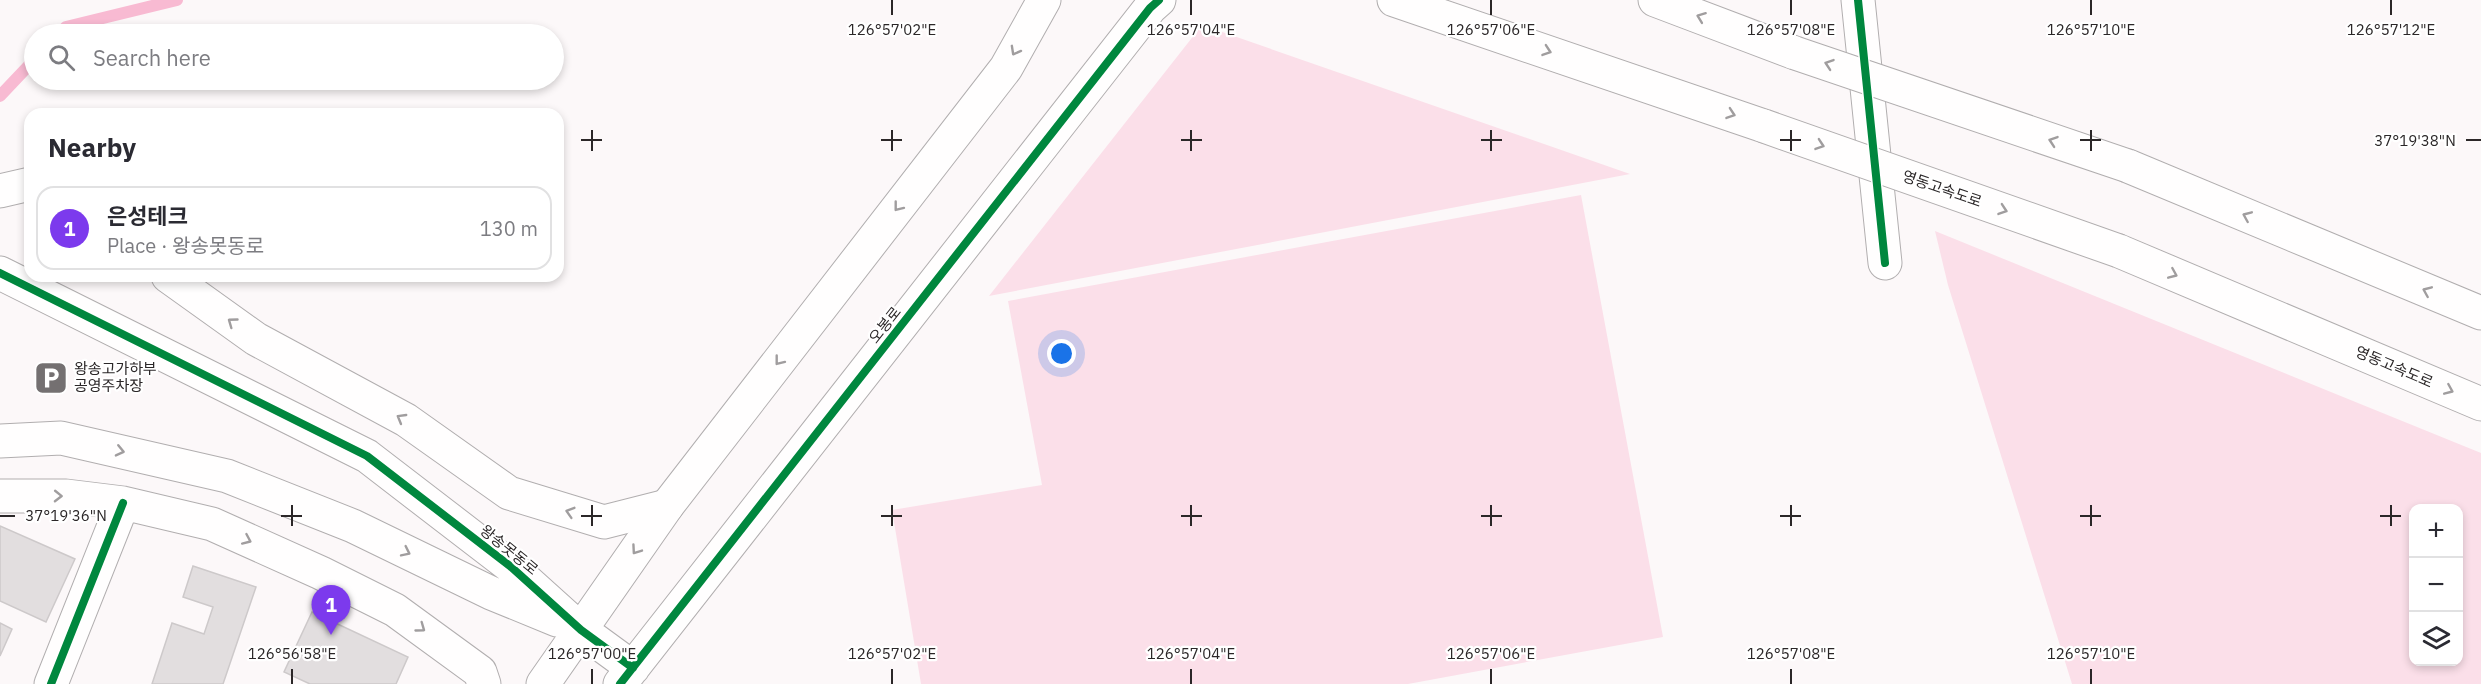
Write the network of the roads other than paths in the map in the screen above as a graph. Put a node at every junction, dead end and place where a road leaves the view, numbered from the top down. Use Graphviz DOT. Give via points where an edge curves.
graph roads {
  1 [pos="1044,0"];
  2 [pos="1159,0"];
  3 [pos="1394,0"];
  4 [pos="1654,0"];
  5 [pos="1858,0"];
  6 [pos="24,185"];
  7 [pos="0,191"];
  8 [pos="1885,263"];
  9 [pos="0,273"];
  10 [pos="176,282"];
  11 [pos="2481,313"];
  12 [pos="2481,404"];
  13 [pos="0,441"];
  14 [pos="0,496"];
  15 [pos="123,503"];
  16 [pos="667,506"];
  17 [pos="581,630"];
  18 [pos="627,676"];
  19 [pos="51,684"];
  20 [pos="484,684"];
  21 [pos="543,684"];
  1 -- 16 [label="main road, one-way" via="1006,68"];
  2 -- 18 [label="main road, 오봉로"];
  3 -- 12 [label="main road, 영동고속도로, one-way, bridge" via="2119,251"];
  11 -- 4 [label="main road, one-way, bridge" via="2128,166 1795,53"];
  5 -- 8 [label="main road"];
  6 -- 7 [label="main road"];
  9 -- 17 [label="main road, 왕송못동로" via="367,456 510,566"];
  16 -- 10 [label="main road, one-way" via="604,522 509,493 406,420 256,339"];
  13 -- 17 [label="main road, 왕송못동로, one-way" via="61,438 227,476 353,526 491,593"];
  14 -- 15 [label="main road, one-way" via="66,496"];
  15 -- 19 [label="main road"];
  15 -- 20 [label="main road, one-way" via="212,524 395,610 480,672"];
  16 -- 17 [label="main road, one-way"];
  17 -- 18 [label="main road, 왕송못동로"];
  17 -- 21 [label="main road"];
}
